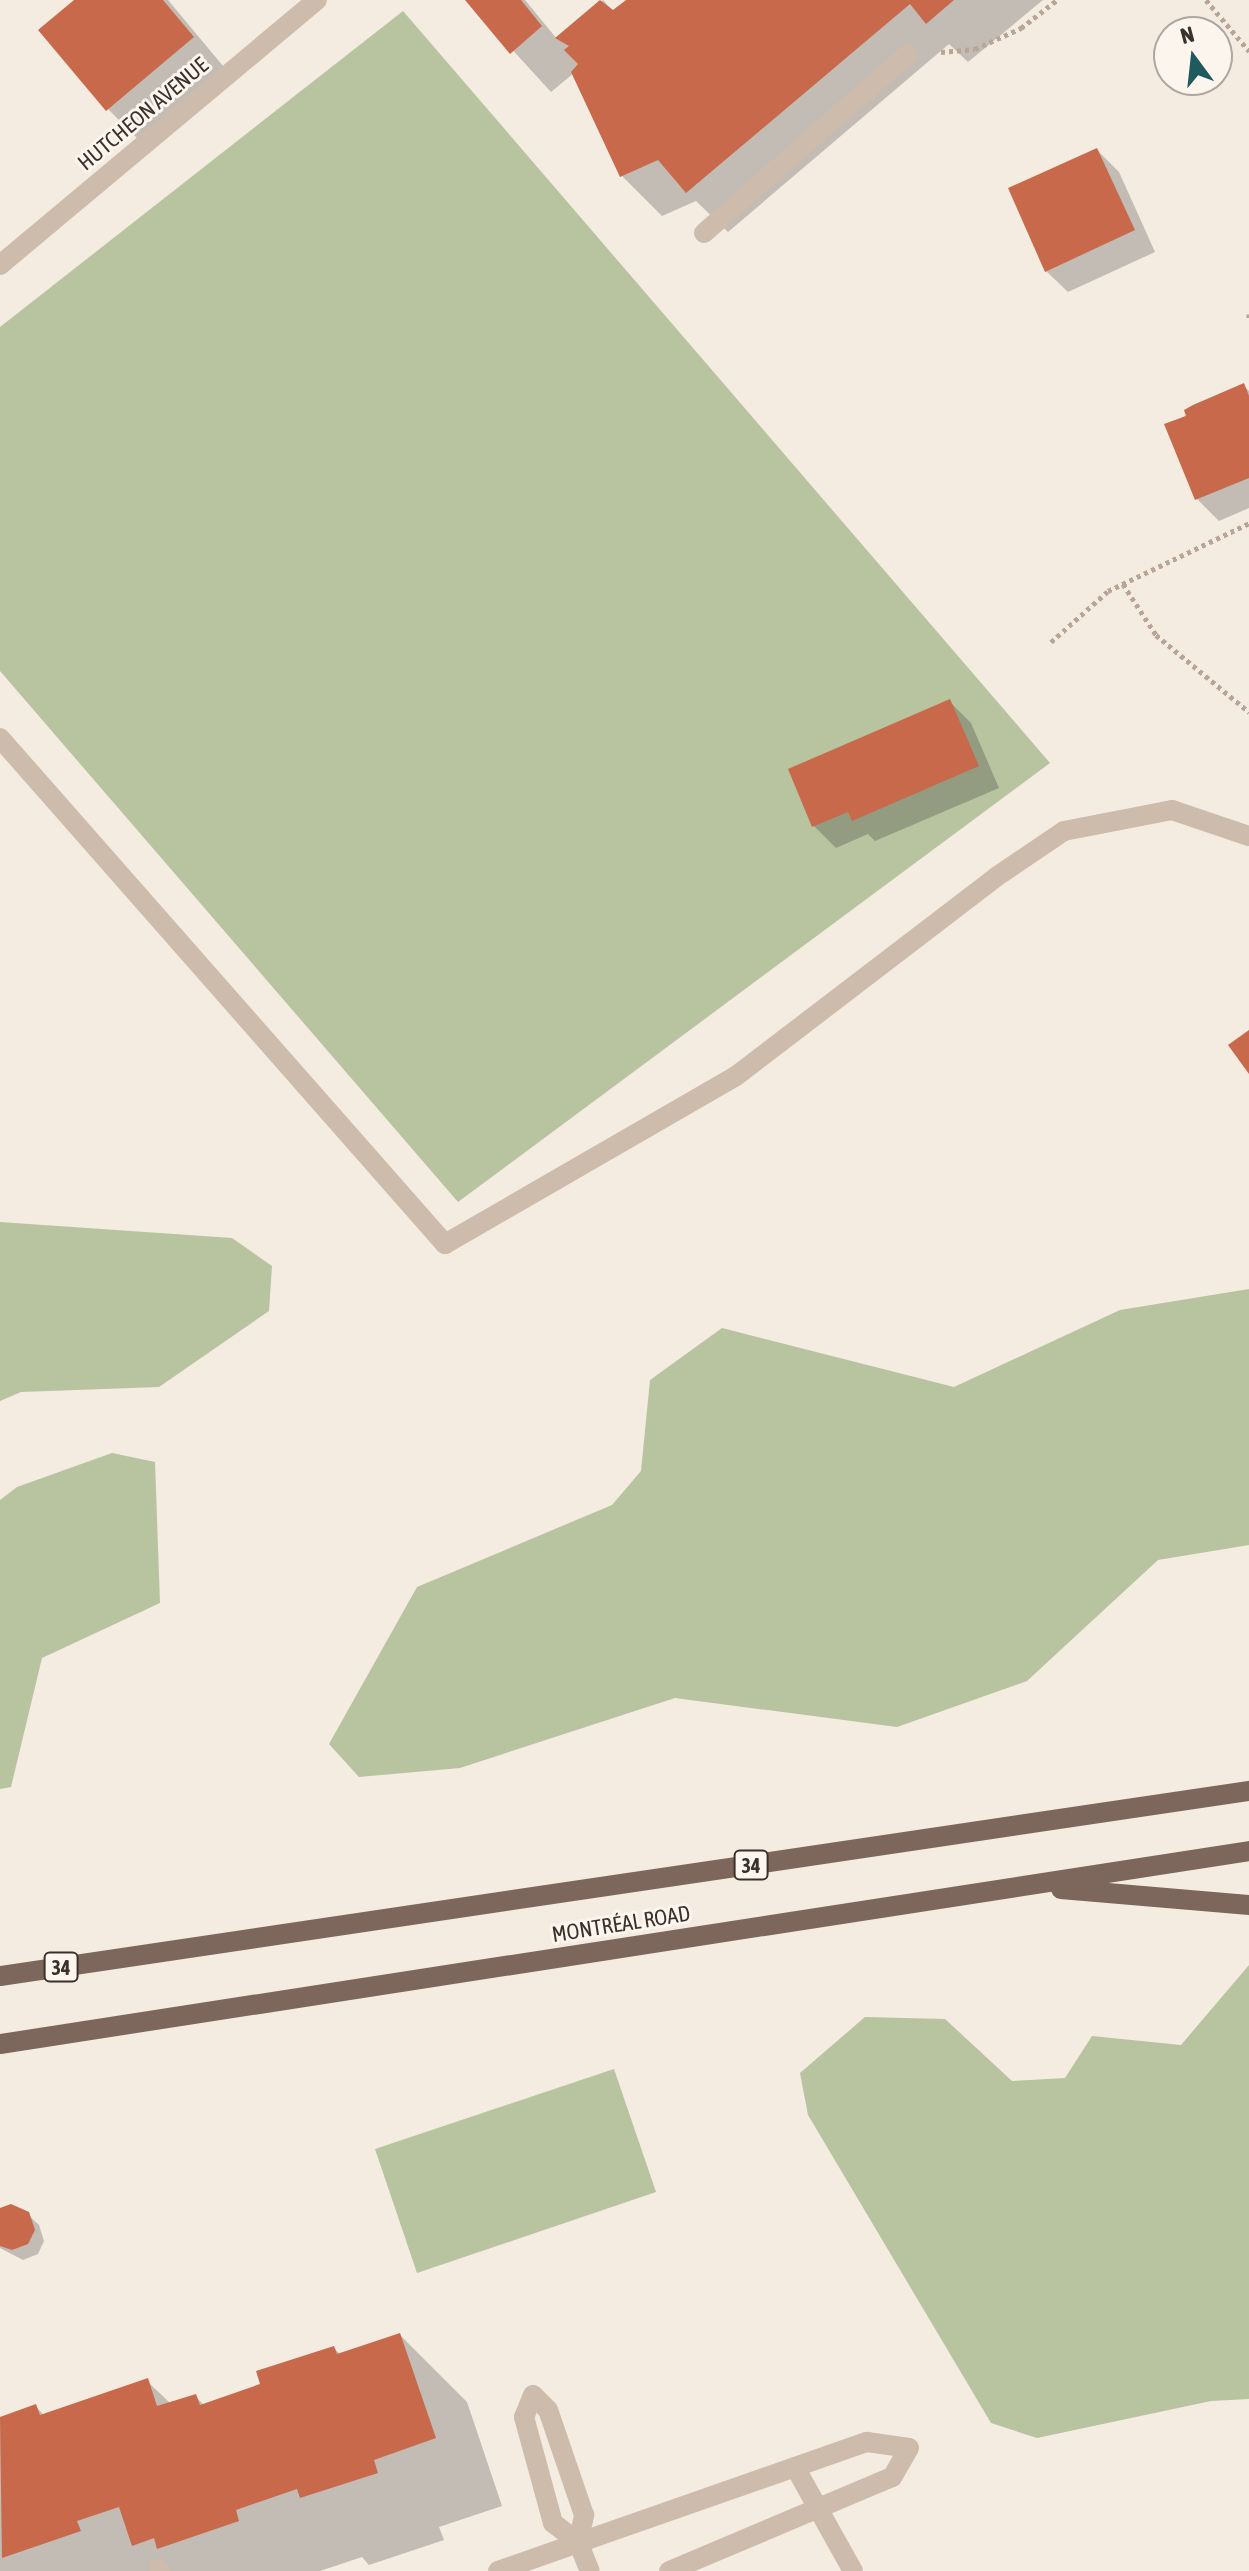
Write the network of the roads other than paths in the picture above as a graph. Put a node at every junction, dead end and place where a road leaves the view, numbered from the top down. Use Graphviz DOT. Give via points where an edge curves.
graph roads {
  1 [pos="317,0"];
  2 [pos="908,54"];
  3 [pos="704,233"];
  4 [pos="0,265"];
  5 [pos="0,738"];
  6 [pos="1249,836"];
  7 [pos="1249,1791"];
  8 [pos="1249,1851"];
  9 [pos="1025,1886"];
  10 [pos="1249,1905"];
  11 [pos="0,1976"];
  12 [pos="0,2044"];
  13 [pos="795,2467"];
  14 [pos="817,2512"];
  15 [pos="578,2542"];
  16 [pos="498,2571"];
  17 [pos="590,2571"];
  18 [pos="669,2571"];
  19 [pos="853,2571"];
  1 -- 4 [label="street, HUTCHEON AVENUE"];
  2 -- 3 [label="street"];
  5 -- 6 [label="street" via="445,1244 736,1076 1064,831 1172,810"];
  7 -- 11 [label="main road, MONTRÉAL ROAD / 34"];
  8 -- 9 [label="main road, MONTRÉAL ROAD"];
  9 -- 10 [label="main road"];
  9 -- 12 [label="main road, MONTRÉAL ROAD"];
  13 -- 14 [label="street"];
  13 -- 14 [label="street" via="867,2442 909,2448 892,2477"];
  13 -- 15 [label="street"];
  14 -- 18 [label="street"];
  14 -- 19 [label="street"];
  15 -- 15 [label="street" via="584,2515 548,2410 533,2395 524,2417 553,2523"];
  15 -- 16 [label="street"];
  15 -- 17 [label="street"];
}
